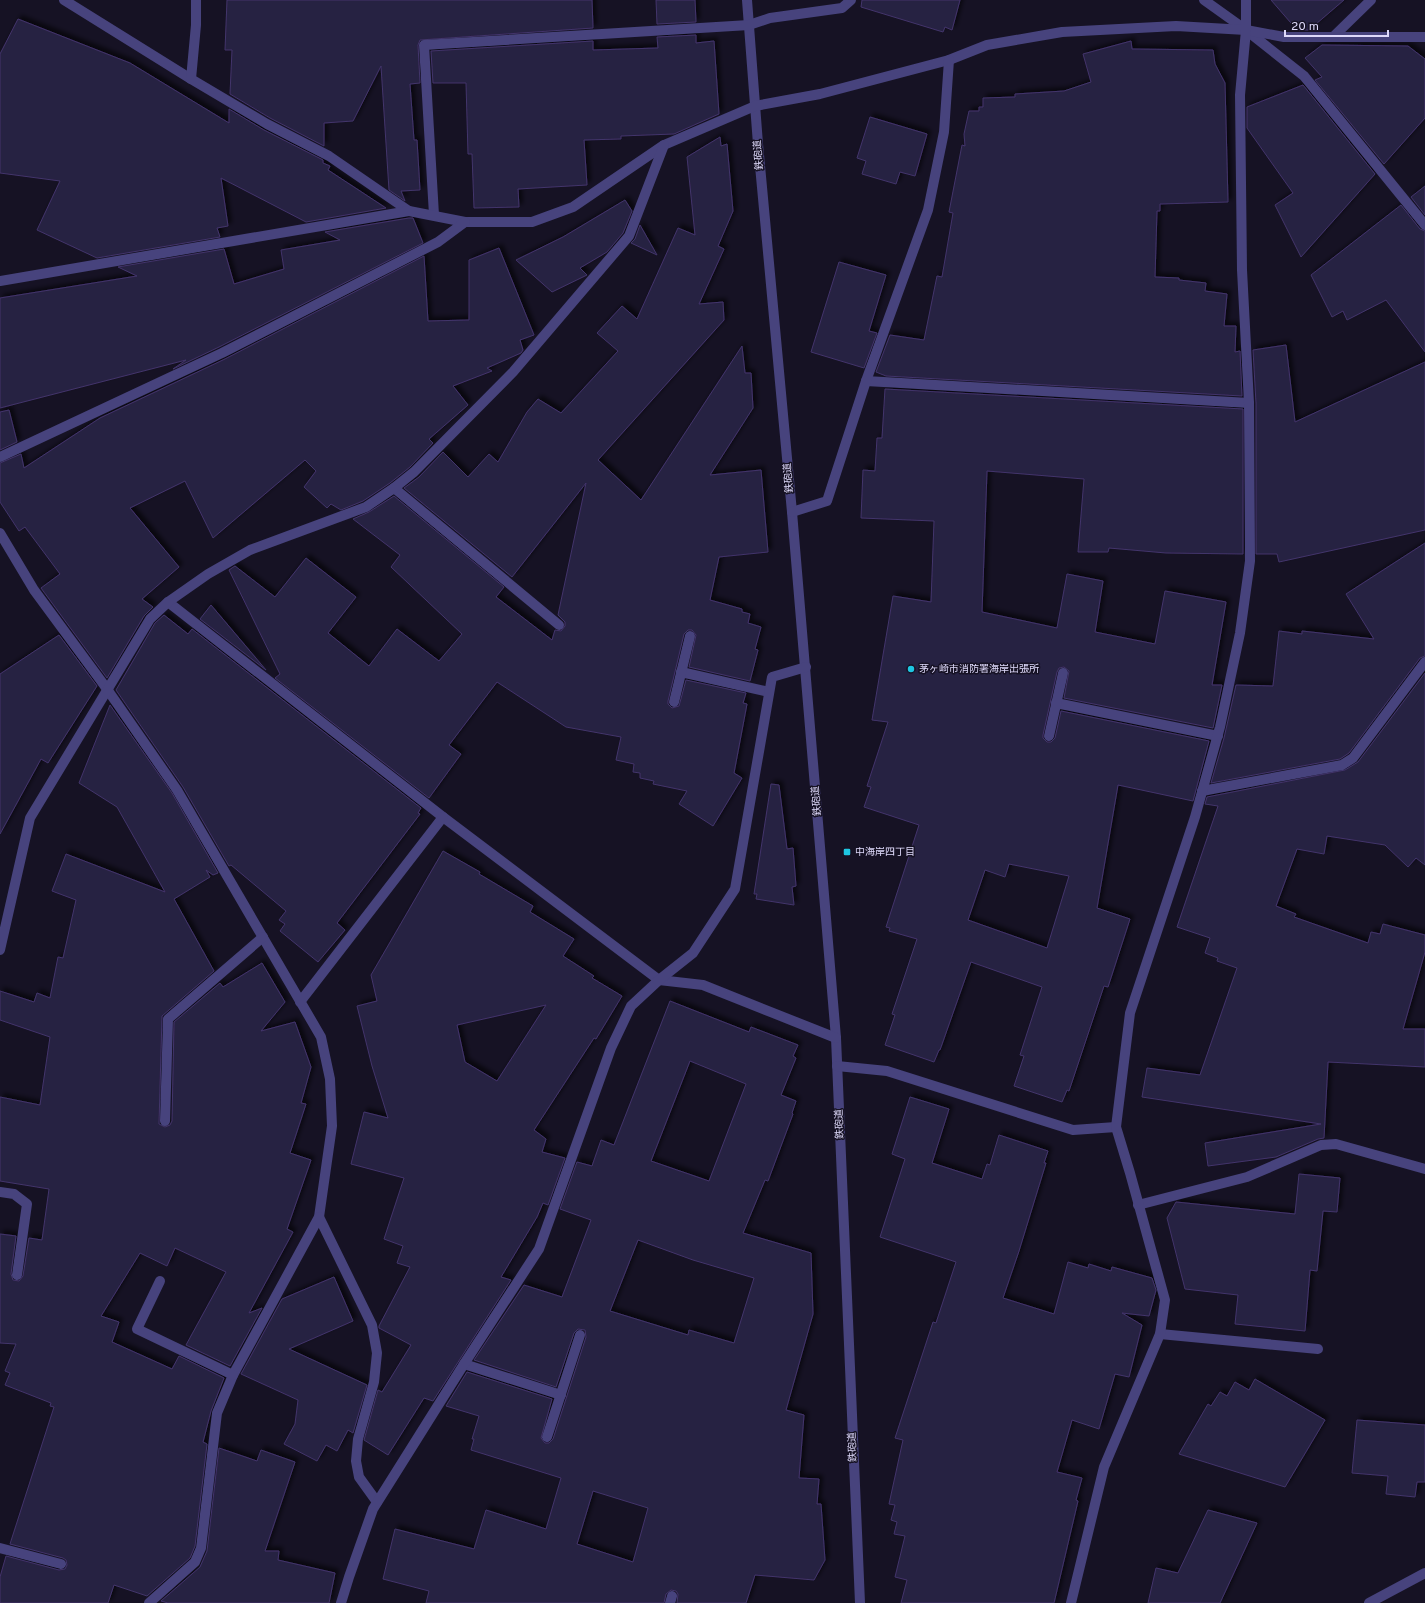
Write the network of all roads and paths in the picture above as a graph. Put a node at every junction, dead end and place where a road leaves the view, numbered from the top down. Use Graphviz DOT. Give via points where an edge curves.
graph roads {
  1 [pos="64,0"];
  2 [pos="196,0"];
  3 [pos="747,0"];
  4 [pos="851,0"];
  5 [pos="1204,0"];
  6 [pos="1246,0"];
  7 [pos="1370,0"];
  8 [pos="749,25"];
  9 [pos="1246,30"];
  10 [pos="1333,37"];
  11 [pos="1425,37"];
  12 [pos="949,60"];
  13 [pos="191,79"];
  14 [pos="755,106"];
  15 [pos="664,145"];
  16 [pos="409,211"];
  17 [pos="434,215"];
  18 [pos="465,222"];
  19 [pos="1425,225"];
  20 [pos="0,281"];
  21 [pos="866,381"];
  22 [pos="1249,403"];
  23 [pos="0,457"];
  24 [pos="394,488"];
  25 [pos="792,512"];
  26 [pos="0,533"];
  27 [pos="168,602"];
  28 [pos="559,625"];
  29 [pos="690,636"];
  30 [pos="1425,662"];
  31 [pos="806,667"];
  32 [pos="681,672"];
  33 [pos="1064,673"];
  34 [pos="107,689"];
  35 [pos="769,692"];
  36 [pos="674,702"];
  37 [pos="1056,703"];
  38 [pos="1050,736"];
  39 [pos="1218,736"];
  40 [pos="1202,791"];
  41 [pos="443,817"];
  42 [pos="263,937"];
  43 [pos="0,950"];
  44 [pos="659,980"];
  45 [pos="300,1002"];
  46 [pos="836,1038"];
  47 [pos="837,1066"];
  48 [pos="165,1121"];
  49 [pos="1116,1127"];
  50 [pos="1425,1168"];
  51 [pos="0,1192"];
  52 [pos="1138,1205"];
  53 [pos="319,1217"];
  54 [pos="17,1275"];
  55 [pos="160,1281"];
  56 [pos="1160,1334"];
  57 [pos="580,1335"];
  58 [pos="1318,1349"];
  59 [pos="464,1364"];
  60 [pos="233,1375"];
  61 [pos="561,1395"];
  62 [pos="547,1437"];
  63 [pos="377,1502"];
  64 [pos="0,1548"];
  65 [pos="61,1564"];
  66 [pos="1425,1573"];
  67 [pos="149,1603"];
  68 [pos="341,1603"];
  69 [pos="860,1603"];
  70 [pos="1071,1603"];
  71 [pos="1369,1603"];
  1 -- 13 [label="street"];
  2 -- 13 [label="street"];
  3 -- 8 [label="street, 鉄砲道"];
  4 -- 8 [label="street" via="842,8 770,18"];
  5 -- 9 [label="street"];
  6 -- 9 [label="street"];
  7 -- 10 [label="street"];
  8 -- 14 [label="street, 鉄砲道"];
  8 -- 17 [label="street" via="424,46"];
  9 -- 10 [label="street" via="1284,37"];
  9 -- 12 [label="street" via="1176,26 1062,32 987,45"];
  9 -- 19 [label="street" via="1304,76"];
  9 -- 22 [label="street" via="1240,103 1242,270"];
  10 -- 11 [label="street"];
  12 -- 14 [label="street" via="820,94"];
  12 -- 21 [label="street" via="944,132 928,210"];
  13 -- 16 [label="street" via="267,124 329,156"];
  14 -- 15 [label="street"];
  14 -- 25 [label="street, 鉄砲道"];
  15 -- 18 [label="street" via="573,207 532,222"];
  15 -- 24 [label="street" via="629,236 513,372 414,472"];
  16 -- 17 [label="street"];
  16 -- 20 [label="street"];
  17 -- 18 [label="street"];
  18 -- 23 [label="street" via="438,242 222,353"];
  21 -- 22 [label="street"];
  21 -- 25 [label="street" via="827,501"];
  22 -- 39 [label="street" via="1250,561 1240,633"];
  24 -- 27 [label="street" via="366,507 250,550 208,574"];
  24 -- 28 [label="street"];
  25 -- 31 [label="street, 鉄砲道"];
  26 -- 34 [label="street" via="34,590"];
  27 -- 34 [label="street" via="150,619"];
  27 -- 41 [label="street"];
  29 -- 32 [label="street"];
  30 -- 40 [label="street" via="1353,758 1342,765"];
  31 -- 35 [label="street" via="772,677"];
  31 -- 46 [label="street, 鉄砲道"];
  32 -- 35 [label="street"];
  32 -- 36 [label="street"];
  33 -- 37 [label="street"];
  34 -- 42 [label="street" via="177,790"];
  34 -- 43 [label="street" via="30,818"];
  35 -- 44 [label="street" via="735,889 693,953"];
  37 -- 38 [label="street"];
  37 -- 39 [label="street"];
  39 -- 40 [label="street"];
  40 -- 49 [label="street" via="1130,1013"];
  41 -- 44 [label="street"];
  41 -- 45 [label="street"];
  42 -- 45 [label="street"];
  42 -- 48 [label="street" via="168,1019"];
  44 -- 46 [label="street" via="703,985"];
  44 -- 59 [label="street" via="631,1006 611,1048 539,1249"];
  45 -- 53 [label="street" via="321,1037 330,1079 332,1126"];
  46 -- 47 [label="street, 鉄砲道"];
  47 -- 49 [label="street" via="887,1071 1073,1130"];
  47 -- 69 [label="street, 鉄砲道"];
  49 -- 52 [label="street"];
  50 -- 52 [label="street" via="1336,1144 1321,1145 1247,1177"];
  51 -- 54 [label="street" via="14,1194 27,1204"];
  52 -- 56 [label="street" via="1165,1300"];
  53 -- 60 [label="street"];
  53 -- 63 [label="street" via="372,1325 376,1352 374,1382 358,1439 356,1461 359,1477"];
  55 -- 60 [label="street" via="137,1329"];
  56 -- 58 [label="street"];
  56 -- 70 [label="street" via="1104,1467"];
  57 -- 61 [label="street"];
  59 -- 61 [label="street"];
  59 -- 63 [label="street"];
  60 -- 67 [label="street" via="217,1414 201,1548 195,1562"];
  61 -- 62 [label="street"];
  63 -- 68 [label="street" via="348,1577"];
  64 -- 65 [label="street"];
  66 -- 71 [label="street"];
}
